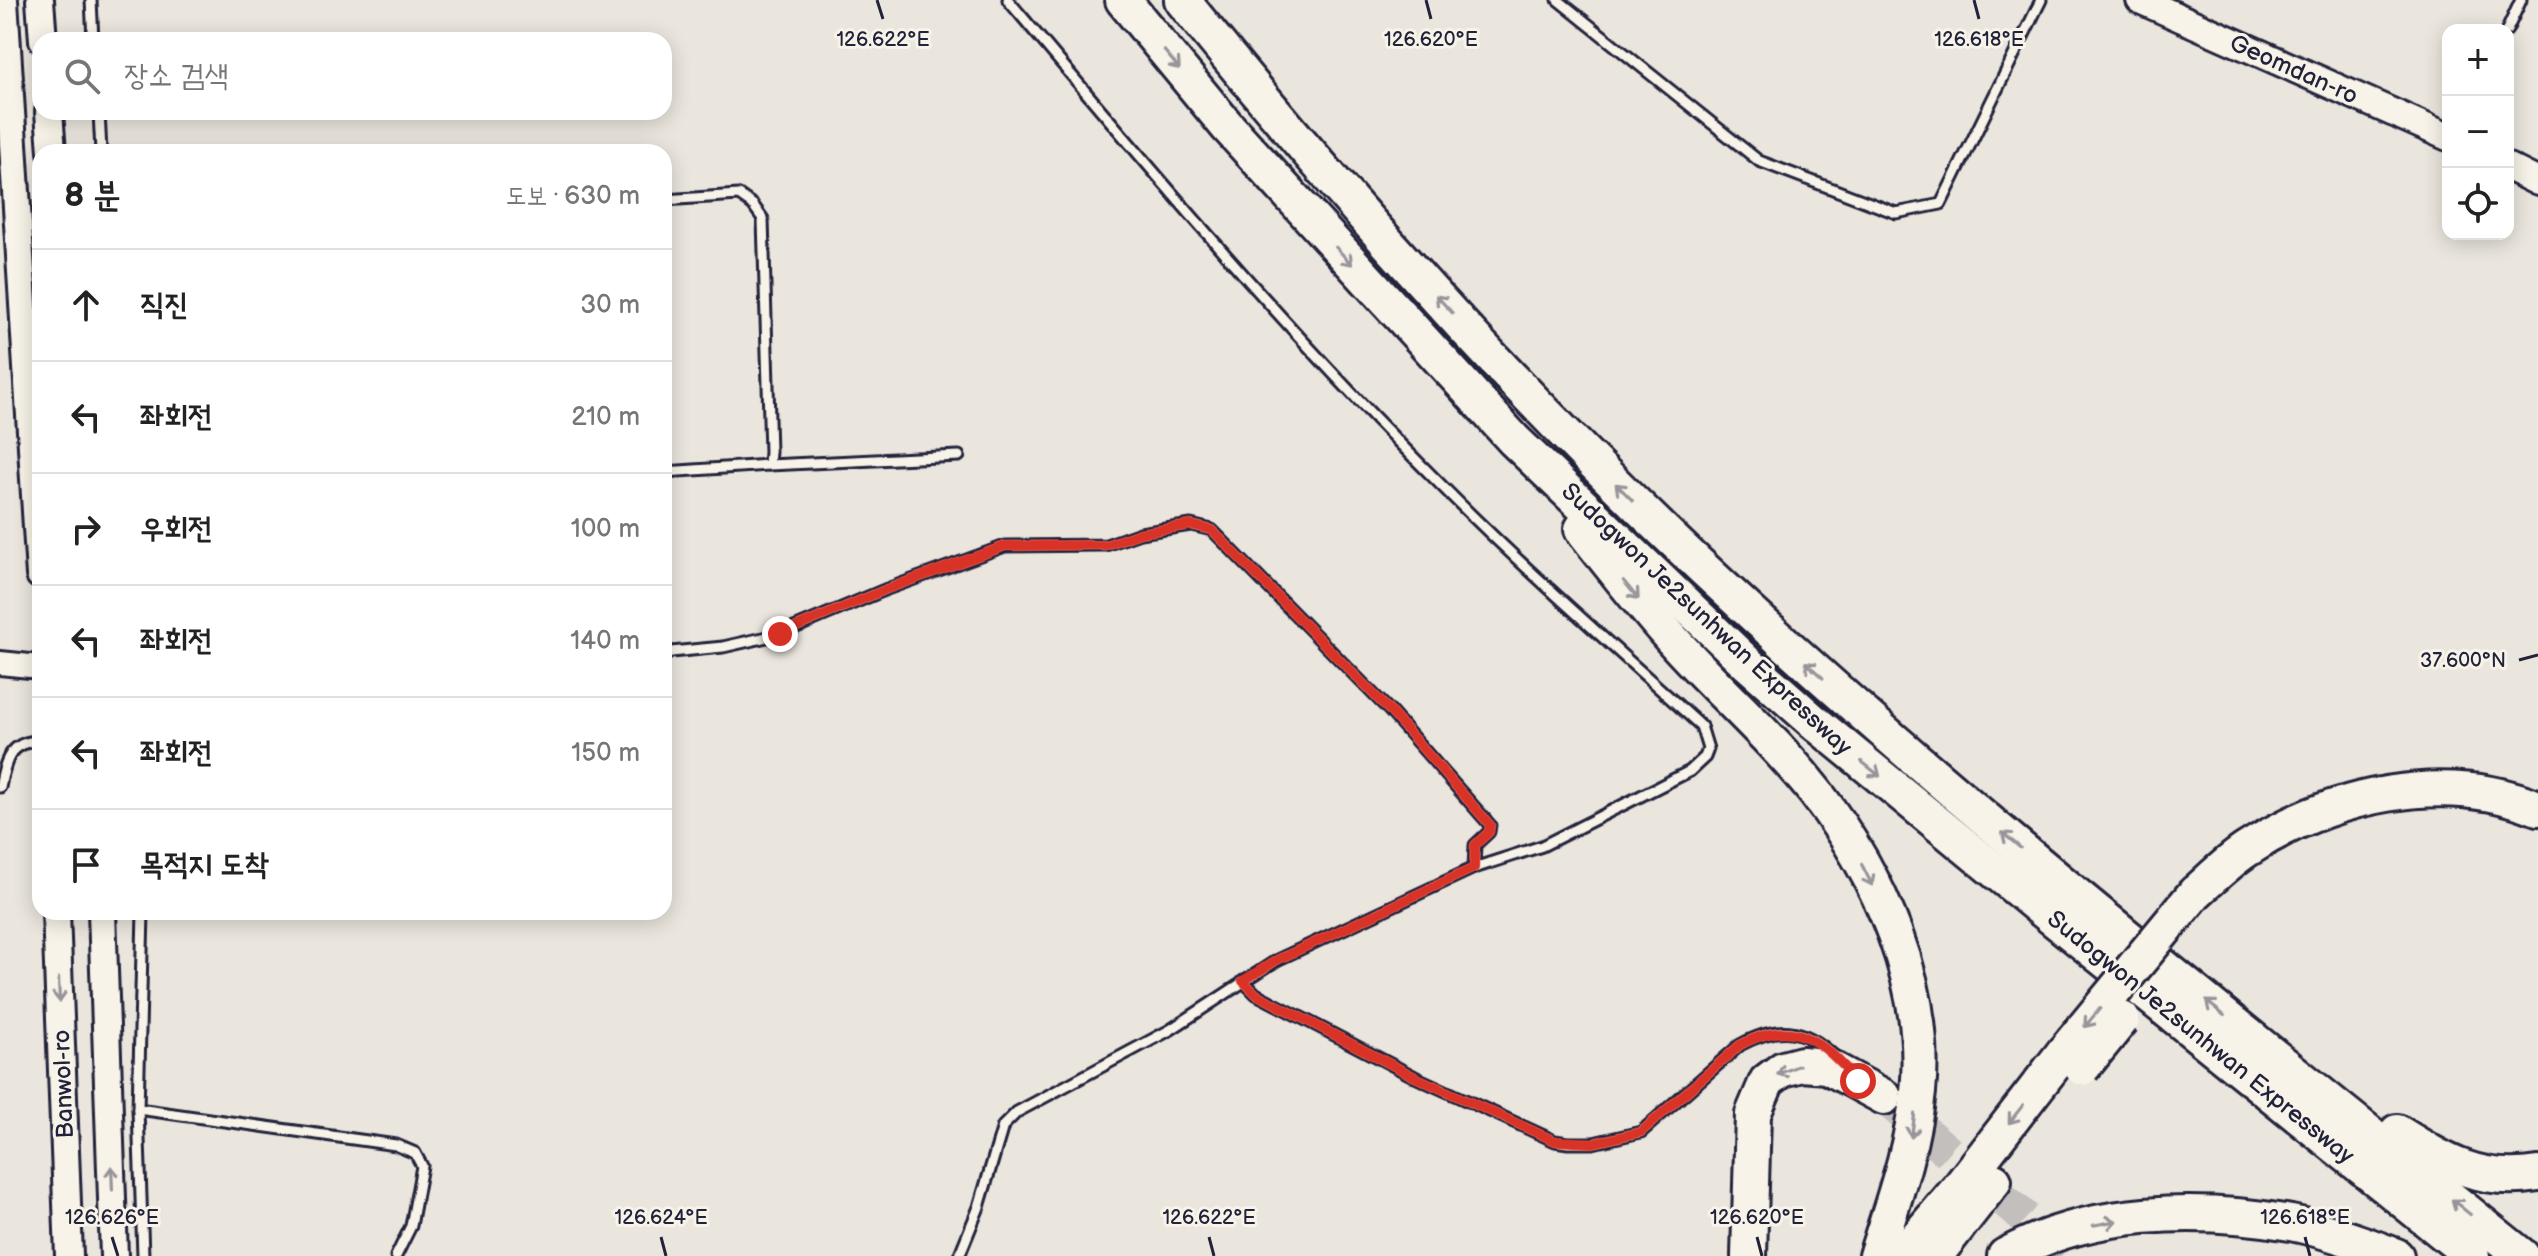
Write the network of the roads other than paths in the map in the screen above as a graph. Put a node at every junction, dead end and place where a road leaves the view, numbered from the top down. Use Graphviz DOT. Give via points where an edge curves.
graph roads {
  1 [pos="4,0"];
  2 [pos="40,0"];
  3 [pos="91,0"];
  4 [pos="1008,0"];
  5 [pos="1123,0"];
  6 [pos="1182,0"];
  7 [pos="1558,0"];
  8 [pos="2041,0"];
  9 [pos="2140,0"];
  10 [pos="2521,0"];
  11 [pos="2510,24"];
  12 [pos="42,32"];
  13 [pos="93,32"];
  14 [pos="50,120"];
  15 [pos="99,120"];
  16 [pos="2442,134"];
  17 [pos="51,144"];
  18 [pos="101,144"];
  19 [pos="2510,168"];
  20 [pos="2538,182"];
  21 [pos="672,199"];
  22 [pos="1514,440"];
  23 [pos="32,447"];
  24 [pos="959,456"];
  25 [pos="769,465"];
  26 [pos="672,471"];
  27 [pos="672,652"];
  28 [pos="0,663"];
  29 [pos="32,666"];
  30 [pos="32,743"];
  31 [pos="0,787"];
  32 [pos="2538,808"];
  33 [pos="2538,832"];
  34 [pos="1474,868"];
  35 [pos="2203,901"];
  36 [pos="56,920"];
  37 [pos="102,920"];
  38 [pos="143,920"];
  39 [pos="1243,981"];
  40 [pos="2261,1045"];
  41 [pos="2073,1060"];
  42 [pos="1871,1089"];
  43 [pos="138,1109"];
  44 [pos="2538,1174"];
  45 [pos="69,1256"];
  46 [pos="114,1256"];
  47 [pos="143,1256"];
  48 [pos="396,1256"];
  49 [pos="959,1256"];
  50 [pos="1749,1256"];
  51 [pos="1876,1256"];
  52 [pos="1901,1256"];
  53 [pos="1935,1256"];
  54 [pos="2005,1256"];
  55 [pos="2396,1256"];
  56 [pos="2472,1256"];
  57 [pos="2522,1256"];
  1 -- 23 [label="main road"];
  2 -- 12 [label="main road"];
  3 -- 13 [label="lane"];
  4 -- 34 [label="lane" via="1207,233 1429,473 1701,726 1708,749 1690,771 1542,846"];
  5 -- 22 [label="highway, Sudogwon Je2sunhwan Expressway, one-way" via="1246,147"];
  40 -- 6 [label="highway, Sudogwon Je2sunhwan Expressway, one-way" via="1956,795 1672,540 1358,210"];
  7 -- 8 [label="lane" via="1759,161 1896,213 1941,204"];
  9 -- 16 [label="main road, Geomdan-ro"];
  10 -- 11 [label="lane"];
  14 -- 17 [label="main road"];
  15 -- 18 [label="lane"];
  19 -- 20 [label="main road"];
  21 -- 25 [label="lane" via="739,195 763,219"];
  22 -- 51 [label="highway, one-way" via="1672,639 1816,793 1890,920 1907,971 1919,1037 1918,1089 1909,1152"];
  22 -- 56 [label="highway, Sudogwon Je2sunhwan Expressway, one-way" via="1813,721"];
  24 -- 25 [label="lane"];
  25 -- 26 [label="lane"];
  27 -- 34 [label="lane" via="780,634 1005,546 1106,545 1191,525 1212,530 1389,710 1490,825 1475,845"];
  28 -- 29 [label="street"];
  30 -- 31 [label="lane" via="16,747 6,760"];
  32 -- 35 [label="highway" via="2484,792 2442,789 2371,797 2273,834 2223,867"];
  33 -- 35 [label="highway" via="2465,812 2426,810 2379,818 2323,835"];
  34 -- 39 [label="lane"];
  35 -- 41 [label="highway, bridge"];
  36 -- 45 [label="main road, Banwol-ro, one-way"];
  46 -- 37 [label="main road, Banwol-ro, one-way"];
  38 -- 43 [label="lane"];
  39 -- 42 [label="lane" via="1256,994 1415,1077 1555,1141 1605,1141 1641,1132 1740,1045 1779,1031 1798,1032 1820,1043"];
  39 -- 49 [label="lane" via="1170,1030 1017,1112 1003,1126"];
  40 -- 44 [label="highway" via="2466,1171"];
  57 -- 40 [label="highway, Sudogwon Je2sunhwan Expressway, one-way"];
  41 -- 52 [label="highway, one-way"];
  41 -- 53 [label="highway"];
  42 -- 50 [label="highway, one-way" via="1827,1066 1802,1064 1767,1081 1753,1114"];
  43 -- 47 [label="lane"];
  43 -- 48 [label="lane" via="396,1145 415,1153 422,1166 411,1226"];
  54 -- 55 [label="highway, one-way" via="2057,1234 2149,1215 2293,1224"];
}
